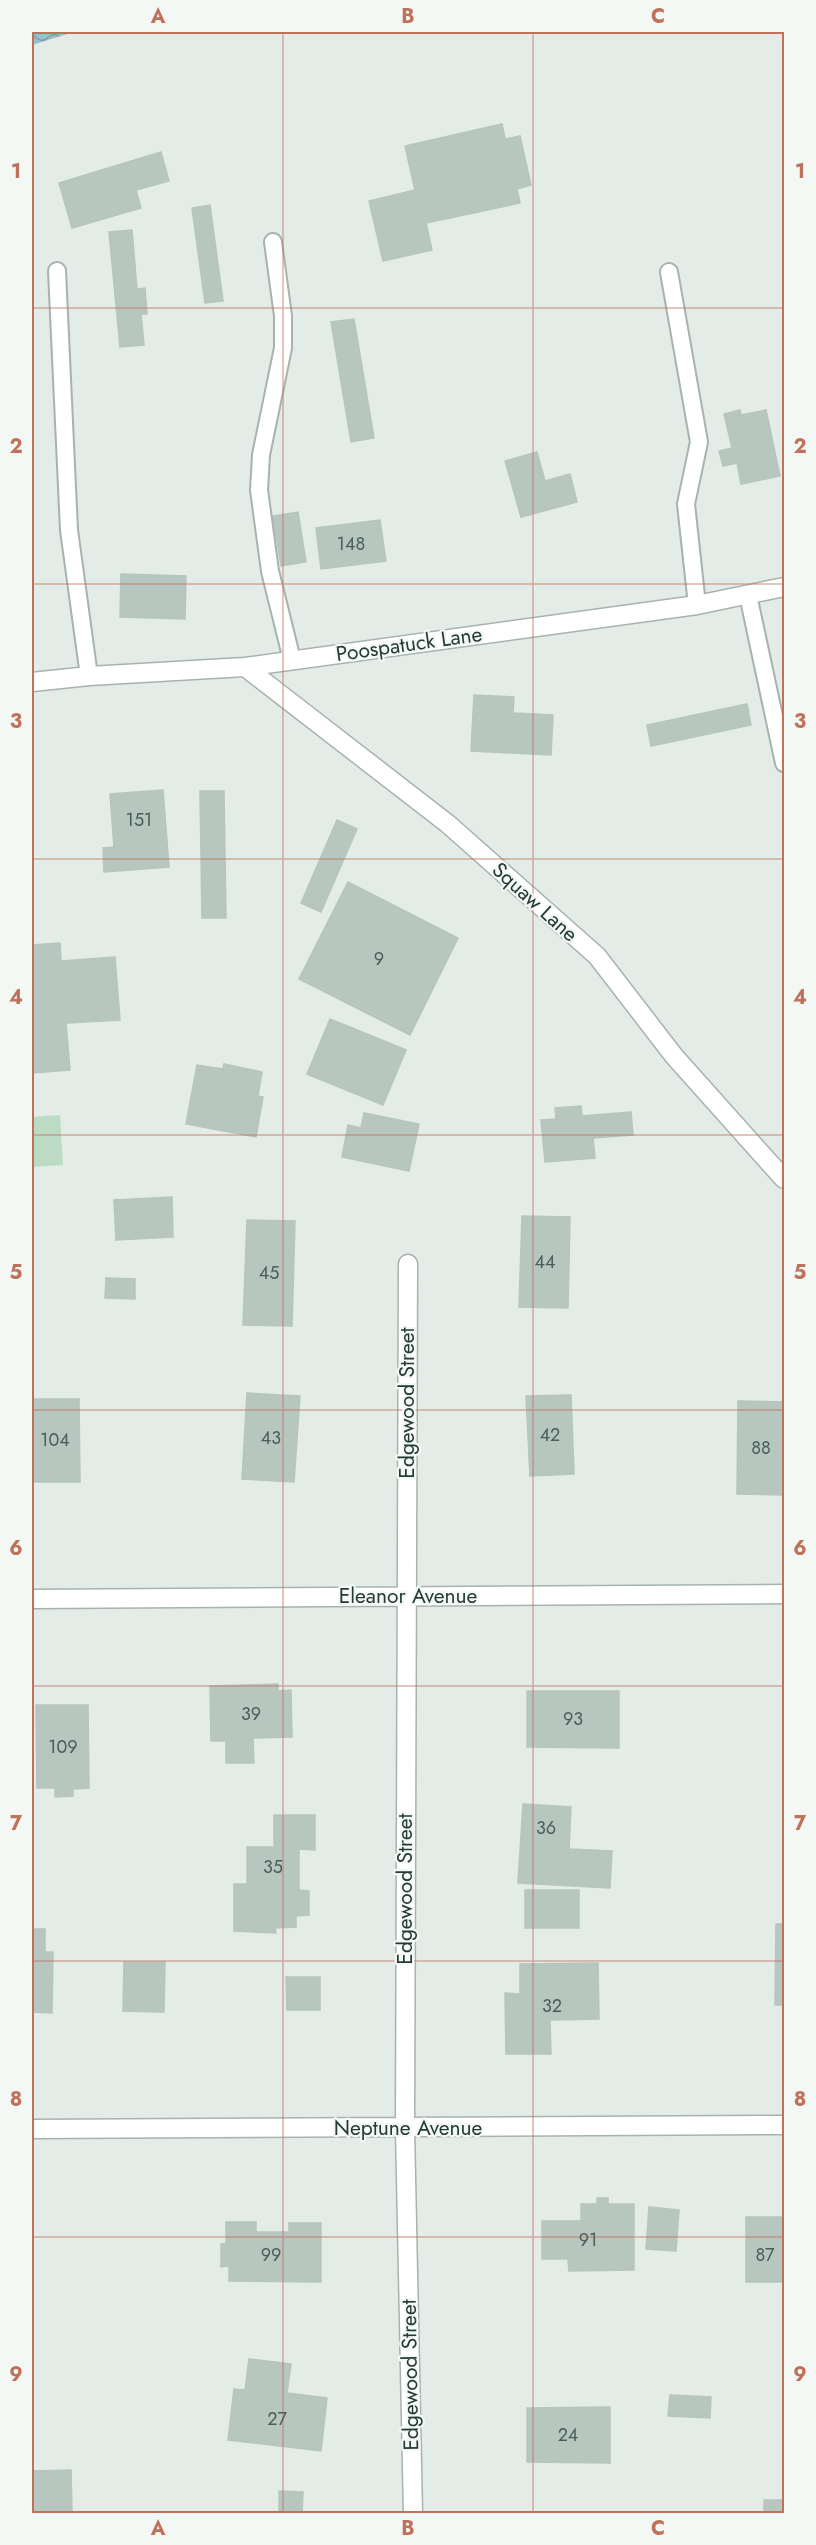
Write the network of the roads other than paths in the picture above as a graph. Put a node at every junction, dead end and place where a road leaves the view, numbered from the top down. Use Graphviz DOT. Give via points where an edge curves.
graph roads {
  1 [pos="273,242"];
  2 [pos="57,271"];
  3 [pos="669,272"];
  4 [pos="784,587"];
  5 [pos="748,595"];
  6 [pos="697,605"];
  7 [pos="292,660"];
  8 [pos="245,667"];
  9 [pos="89,676"];
  10 [pos="32,682"];
  11 [pos="784,763"];
  12 [pos="784,1179"];
  13 [pos="408,1264"];
  14 [pos="784,1594"];
  15 [pos="407,1596"];
  16 [pos="32,1599"];
  17 [pos="784,2125"];
  18 [pos="405,2128"];
  19 [pos="32,2129"];
  20 [pos="413,2514"];
  1 -- 7 [label="lane" via="283,316 283,348 261,455 259,490 270,571"];
  2 -- 9 [label="lane" via="69,530"];
  3 -- 6 [label="lane" via="699,442 686,504"];
  4 -- 5 [label="street, Poospatuck Lane"];
  5 -- 6 [label="street, Poospatuck Lane"];
  5 -- 11 [label="lane"];
  6 -- 7 [label="street, Poospatuck Lane"];
  7 -- 8 [label="street, Poospatuck Lane"];
  8 -- 9 [label="street, Poospatuck Lane"];
  8 -- 12 [label="street, Squaw Lane" via="448,824 597,956 674,1056"];
  9 -- 10 [label="street, Poospatuck Lane"];
  13 -- 15 [label="street, Edgewood Street"];
  14 -- 15 [label="street, Eleanor Avenue"];
  15 -- 16 [label="street, Eleanor Avenue"];
  15 -- 18 [label="street, Edgewood Street"];
  17 -- 18 [label="street, Neptune Avenue"];
  18 -- 19 [label="street, Neptune Avenue"];
  18 -- 20 [label="street, Edgewood Street"];
}
